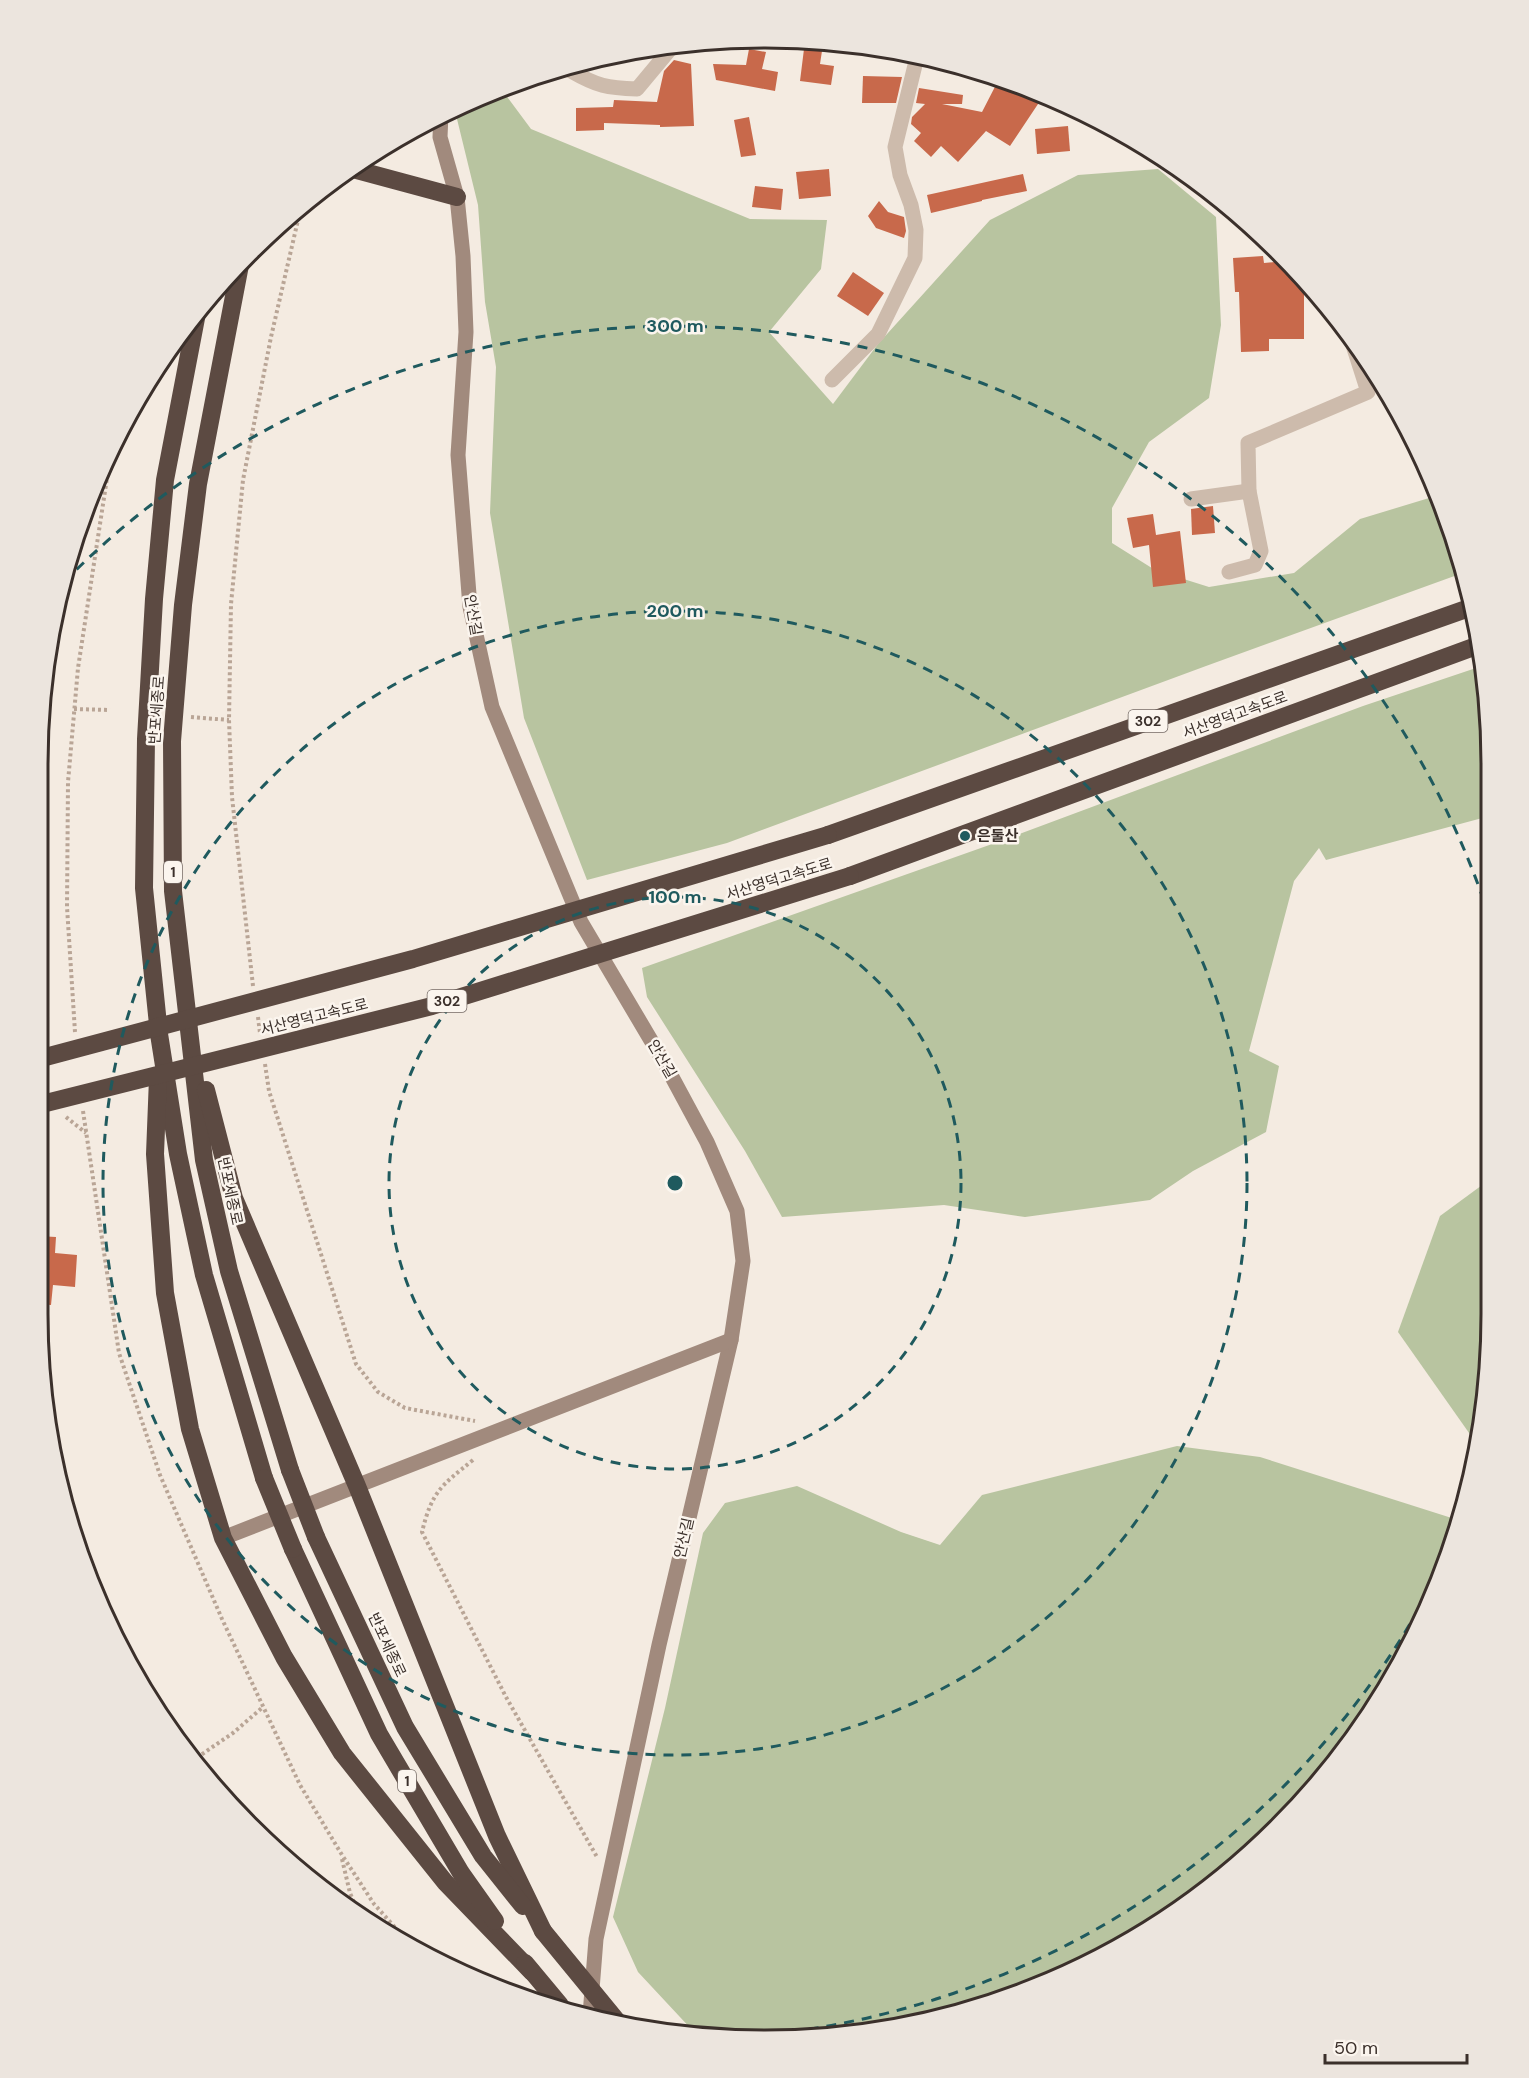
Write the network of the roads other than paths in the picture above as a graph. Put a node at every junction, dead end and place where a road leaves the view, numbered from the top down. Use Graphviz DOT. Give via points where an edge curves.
graph roads {
  1 [pos="665,55"];
  2 [pos="915,64"];
  3 [pos="576,73"];
  4 [pos="440,126"];
  5 [pos="362,172"];
  6 [pos="457,197"];
  7 [pos="237,280"];
  8 [pos="193,332"];
  9 [pos="1359,365"];
  10 [pos="832,380"];
  11 [pos="1249,491"];
  12 [pos="1191,499"];
  13 [pos="1230,572"];
  14 [pos="1464,610"];
  15 [pos="1471,648"];
  16 [pos="191,1033"];
  17 [pos="159,1034"];
  18 [pos="48,1056"];
  19 [pos="48,1102"];
  20 [pos="731,1340"];
  21 [pos="357,1486"];
  22 [pos="223,1538"];
  23 [pos="543,1931"];
  24 [pos="532,1972"];
  25 [pos="555,1998"];
  26 [pos="591,2009"];
  27 [pos="610,2013"];
  1 -- 3 [label="street" via="637,89 610,88 591,83"];
  2 -- 10 [label="street" via="895,147 916,230 915,258 878,334"];
  4 -- 6 [label="street, 안산길"];
  5 -- 6 [label="highway"];
  6 -- 20 [label="street, 안산길" via="466,332 459,467 470,607 492,707 581,922 665,1064 707,1142 737,1211 743,1261"];
  7 -- 16 [label="highway, 반포세종로 / 1" via="198,484 172,741 173,891"];
  8 -- 17 [label="highway, 반포세종로 / 1" via="165,480 146,739 144,888"];
  9 -- 11 [label="street" via="1368,392 1248,443"];
  11 -- 12 [label="street"];
  11 -- 13 [label="street" via="1260,551 1255,565"];
  14 -- 18 [label="highway, 서산영덕고속도로 / 302, bridge" via="828,835 413,959"];
  15 -- 19 [label="highway, 서산영덕고속도로 / 302, bridge" via="850,876 432,1006"];
  16 -- 21 [label="highway" via="234,1198"];
  16 -- 23 [label="highway, 반포세종로 / 1, bridge" via="204,1160 227,1260 290,1470 316,1537 405,1726 483,1856"];
  17 -- 22 [label="highway" via="155,1154 165,1293 190,1429"];
  17 -- 24 [label="highway, 반포세종로 / 1, bridge" via="178,1154 204,1275 264,1478 379,1734 461,1874"];
  20 -- 21 [label="street"];
  20 -- 26 [label="street, 안산길" via="659,1645 596,1939"];
  21 -- 22 [label="street"];
  21 -- 23 [label="highway" via="497,1836"];
  22 -- 24 [label="highway" via="284,1657 342,1753 445,1882"];
  23 -- 27 [label="highway, 반포세종로 / 1, bridge"];
  24 -- 25 [label="highway, 반포세종로 / 1"];
}
